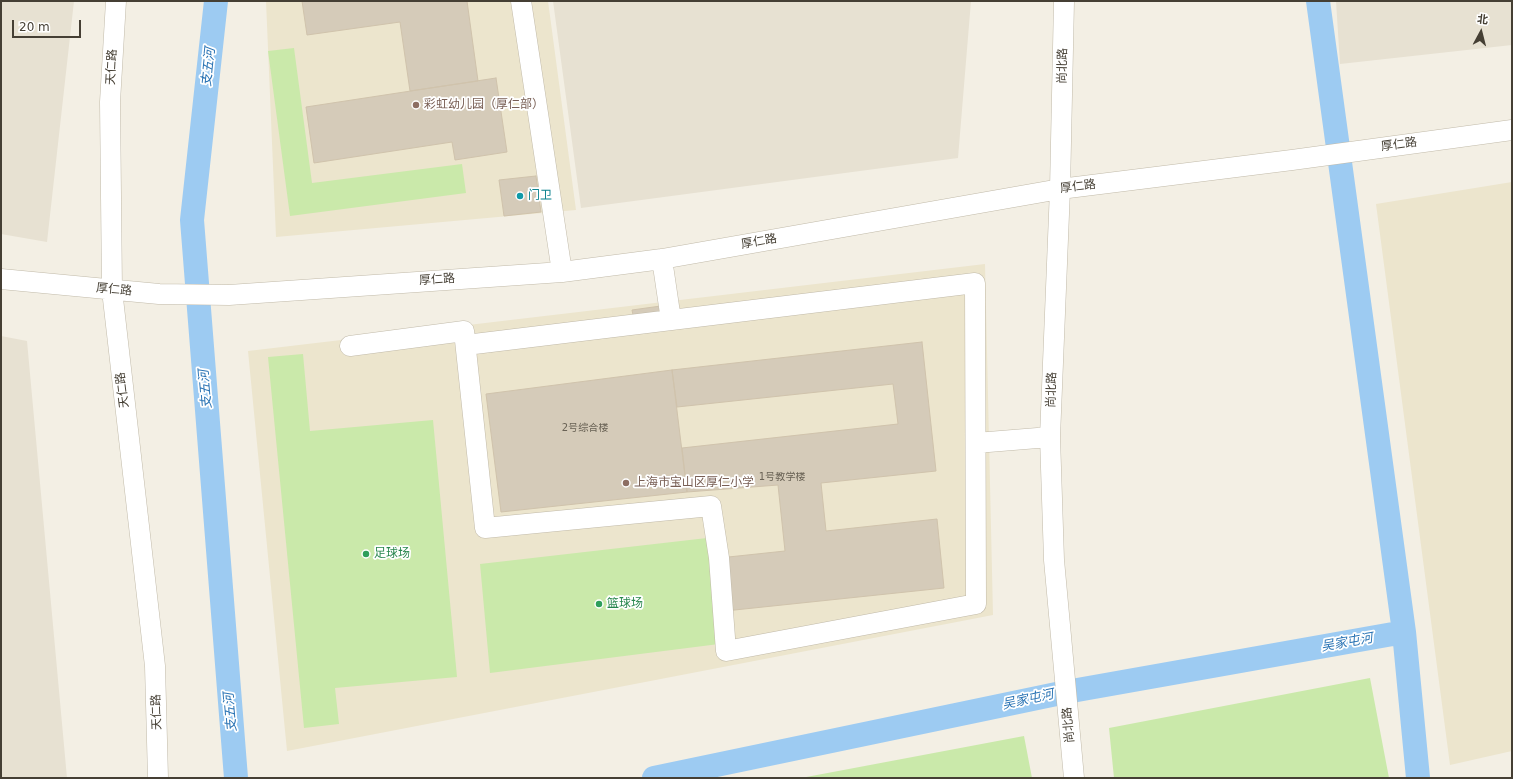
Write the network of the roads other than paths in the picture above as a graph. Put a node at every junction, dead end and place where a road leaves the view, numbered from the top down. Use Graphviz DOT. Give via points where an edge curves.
graph roads {
  1 [pos="116,1"];
  2 [pos="521,1"];
  3 [pos="1064,1"];
  4 [pos="1512,130"];
  5 [pos="1060,189"];
  6 [pos="662,259"];
  7 [pos="562,272"];
  8 [pos="1,279"];
  9 [pos="112,290"];
  10 [pos="671,320"];
  11 [pos="466,345"];
  12 [pos="350,346"];
  13 [pos="1050,437"];
  14 [pos="976,443"];
  15 [pos="158,778"];
  16 [pos="1074,778"];
  1 -- 9 [label="street, 天仁路" via="110,102"];
  2 -- 7 [label="street"];
  3 -- 5 [label="street, 尚北路"];
  4 -- 5 [label="street, 厚仁路"];
  5 -- 6 [label="street, 厚仁路"];
  5 -- 13 [label="street, 尚北路"];
  6 -- 7 [label="street, 厚仁路"];
  6 -- 10 [label="street"];
  7 -- 9 [label="street, 厚仁路" via="229,295"];
  8 -- 9 [label="street, 厚仁路"];
  9 -- 15 [label="street, 天仁路" via="155,666"];
  10 -- 11 [label="street"];
  10 -- 14 [label="street" via="975,283"];
  11 -- 12 [label="street" via="464,331"];
  11 -- 14 [label="street" via="485,528 711,506 719,558 726,651 976,604"];
  13 -- 14 [label="street"];
  13 -- 16 [label="street, 尚北路" via="1054,560"];
}
